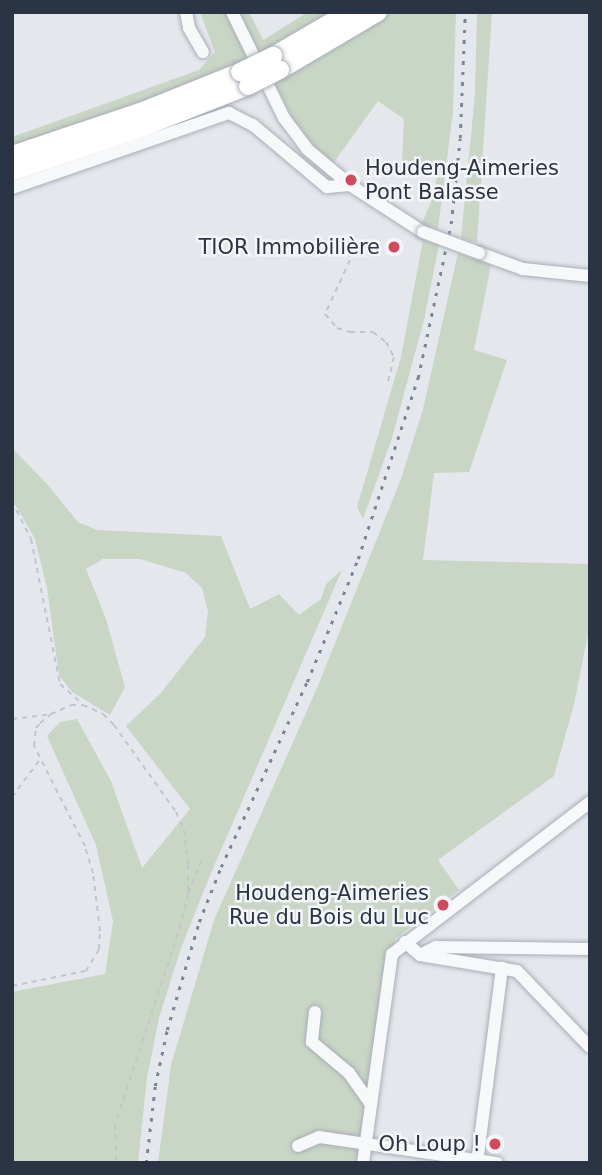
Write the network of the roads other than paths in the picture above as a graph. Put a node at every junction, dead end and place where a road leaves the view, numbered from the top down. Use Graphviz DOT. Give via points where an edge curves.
graph roads {
  1 [pos="186,12"];
  2 [pos="232,12"];
  3 [pos="349,12"];
  4 [pos="378,12"];
  5 [pos="203,52"];
  6 [pos="276,63"];
  7 [pos="244,79"];
  8 [pos="12,155"];
  9 [pos="12,172"];
  10 [pos="350,185"];
  11 [pos="12,188"];
  12 [pos="590,276"];
  13 [pos="590,802"];
  14 [pos="405,942"];
  15 [pos="590,949"];
  16 [pos="420,955"];
  17 [pos="502,968"];
  18 [pos="315,1012"];
  19 [pos="590,1046"];
  20 [pos="371,1104"];
  21 [pos="366,1144"];
  22 [pos="298,1146"];
  23 [pos="477,1161"];
  24 [pos="363,1163"];
  25 [pos="497,1163"];
  1 -- 5 [label="street"];
  2 -- 10 [label="street" via="296,136"];
  3 -- 6 [label="highway"];
  4 -- 6 [label="highway"];
  6 -- 7 [label="highway, bridge"];
  7 -- 8 [label="highway"];
  7 -- 9 [label="highway" via="149,125"];
  10 -- 11 [label="street" via="327,187 253,125 229,113"];
  10 -- 12 [label="street, bridge" via="423,232 523,269"];
  13 -- 14 [label="street"];
  14 -- 16 [label="street"];
  14 -- 20 [label="street" via="392,954"];
  15 -- 16 [label="street" via="436,947"];
  16 -- 17 [label="street"];
  17 -- 19 [label="street" via="517,971"];
  17 -- 23 [label="street"];
  18 -- 20 [label="street" via="312,1042 349,1073"];
  20 -- 21 [label="street"];
  21 -- 22 [label="street" via="319,1137"];
  21 -- 23 [label="street"];
  21 -- 24 [label="street"];
  23 -- 25 [label="street"];
}
